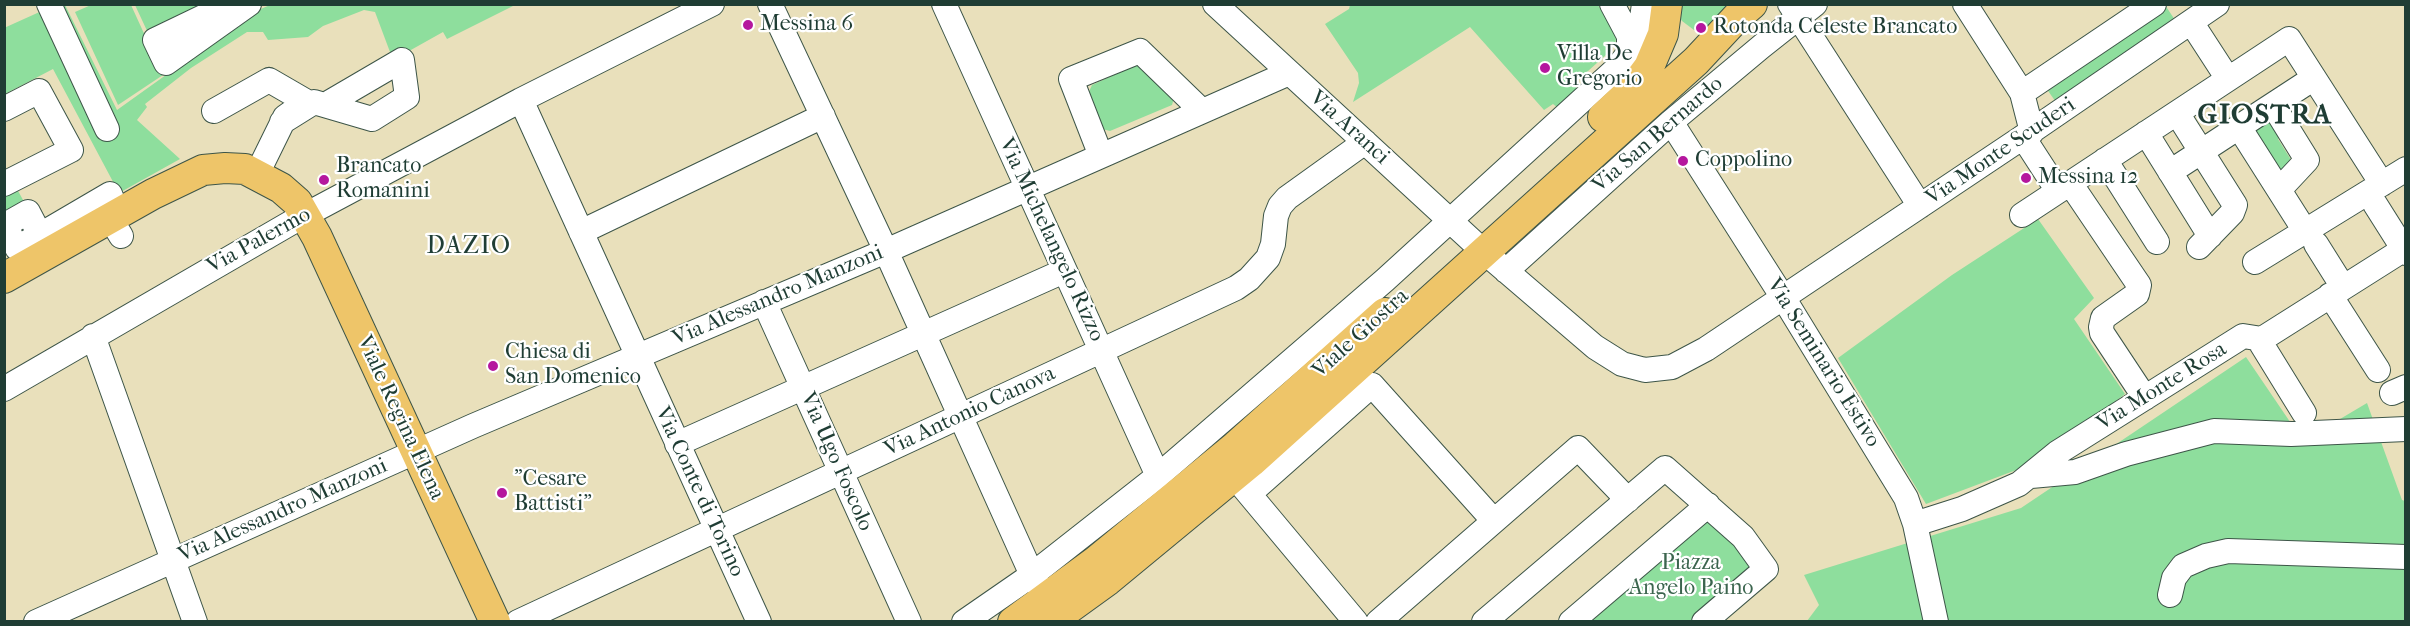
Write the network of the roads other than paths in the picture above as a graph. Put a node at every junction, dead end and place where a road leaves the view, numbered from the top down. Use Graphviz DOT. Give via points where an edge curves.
graph roads {
  1 [pos="49,4"];
  2 [pos="230,4"];
  3 [pos="249,4"];
  4 [pos="712,4"];
  5 [pos="770,4"];
  6 [pos="944,4"];
  7 [pos="1215,4"];
  8 [pos="1612,4"];
  9 [pos="1752,4"];
  10 [pos="1965,4"];
  11 [pos="2154,4"];
  12 [pos="2217,4"];
  13 [pos="1659,7"];
  14 [pos="1801,9"];
  15 [pos="2191,22"];
  16 [pos="1712,43"];
  17 [pos="1629,50"];
  18 [pos="383,59"];
  19 [pos="1289,73"];
  20 [pos="2314,78"];
  21 [pos="2228,79"];
  22 [pos="2022,93"];
  23 [pos="521,100"];
  24 [pos="316,104"];
  25 [pos="2273,105"];
  26 [pos="4,109"];
  27 [pos="214,111"];
  28 [pos="1202,111"];
  29 [pos="2177,113"];
  30 [pos="823,116"];
  31 [pos="1671,122"];
  32 [pos="2239,128"];
  33 [pos="107,129"];
  34 [pos="2146,133"];
  35 [pos="2028,135"];
  36 [pos="1365,142"];
  37 [pos="2202,151"];
  38 [pos="1101,156"];
  39 [pos="2105,160"];
  40 [pos="2406,169"];
  41 [pos="2170,172"];
  42 [pos="257,174"];
  43 [pos="4,184"];
  44 [pos="2064,187"];
  45 [pos="1027,189"];
  46 [pos="2279,190"];
  47 [pos="2379,194"];
  48 [pos="1920,206"];
  49 [pos="306,215"];
  50 [pos="2022,215"];
  51 [pos="581,232"];
  52 [pos="1467,236"];
  53 [pos="2311,238"];
  54 [pos="2157,242"];
  55 [pos="2405,250"];
  56 [pos="886,251"];
  57 [pos="2255,262"];
  58 [pos="1064,271"];
  59 [pos="1506,271"];
  60 [pos="4,278"];
  61 [pos="2337,291"];
  62 [pos="1782,297"];
  63 [pos="764,302"];
  64 [pos="923,334"];
  65 [pos="93,336"];
  66 [pos="2259,340"];
  67 [pos="1102,350"];
  68 [pos="636,355"];
  69 [pos="2378,370"];
  70 [pos="803,388"];
  71 [pos="4,389"];
  72 [pos="2145,398"];
  73 [pos="2304,413"];
  74 [pos="960,416"];
  75 [pos="2406,429"];
  76 [pos="677,444"];
  77 [pos="414,452"];
  78 [pos="841,472"];
  79 [pos="1158,476"];
  80 [pos="2031,476"];
  81 [pos="1241,485"];
  82 [pos="1628,500"];
  83 [pos="1708,505"];
  84 [pos="1494,522"];
  85 [pos="1915,524"];
  86 [pos="717,529"];
  87 [pos="2406,557"];
  88 [pos="174,560"];
  89 [pos="2170,595"];
  90 [pos="1043,598"];
  91 [pos="36,621"];
  92 [pos="195,621"];
  93 [pos="495,621"];
  94 [pos="518,621"];
  95 [pos="759,621"];
  96 [pos="909,621"];
  97 [pos="964,621"];
  98 [pos="1013,621"];
  99 [pos="1356,621"];
  100 [pos="1378,621"];
  101 [pos="1484,621"];
  102 [pos="1571,621"];
  103 [pos="1704,621"];
  104 [pos="1936,621"];
  1 -- 33 [label="street"];
  2 -- 3 [label="street" via="155,40 166,63"];
  4 -- 23 [label="street, Via Palermo"];
  5 -- 30 [label="street"];
  6 -- 45 [label="street, Via Michelangelo Rizzo"];
  7 -- 19 [label="street, Via Aranci"];
  8 -- 17 [label="street" via="1629,36"];
  9 -- 16 [label="main road, Viale Giostra"];
  10 -- 22 [label="street"];
  11 -- 22 [label="street"];
  12 -- 15 [label="street, Via Monte Scuderi"];
  13 -- 16 [label="main road" via="1681,38"];
  13 -- 17 [label="street, Viale Giostra"];
  13 -- 52 [label="main road, Viale Giostra" via="1660,45 1641,79"];
  14 -- 31 [label="street, Via San Bernardo"];
  14 -- 48 [label="street"];
  15 -- 21 [label="street"];
  15 -- 35 [label="street, Via Monte Scuderi"];
  16 -- 52 [label="main road, Viale Giostra" via="1696,60"];
  17 -- 52 [label="street, Viale Giostra"];
  18 -- 24 [label="street"];
  19 -- 28 [label="street, Via Alessandro Manzoni"];
  19 -- 36 [label="street, Via Aranci"];
  20 -- 21 [label="street" via="2289,39"];
  20 -- 25 [label="street"];
  20 -- 47 [label="street"];
  21 -- 29 [label="street"];
  22 -- 35 [label="street"];
  23 -- 49 [label="street, Via Palermo"];
  23 -- 51 [label="street, Via Conte di Torino"];
  24 -- 27 [label="street" via="269,80"];
  24 -- 42 [label="street" via="285,117"];
  25 -- 32 [label="street"];
  25 -- 46 [label="street" via="2307,160"];
  26 -- 43 [label="street" via="39,91 71,150"];
  28 -- 38 [label="street, Via Alessandro Manzoni"];
  28 -- 38 [label="street" via="1140,51 1071,79"];
  29 -- 34 [label="street"];
  29 -- 37 [label="street"];
  30 -- 51 [label="street"];
  30 -- 56 [label="street"];
  31 -- 59 [label="street, Via San Bernardo"];
  31 -- 62 [label="street, Via Seminario Estivo"];
  32 -- 37 [label="street"];
  32 -- 46 [label="street"];
  34 -- 39 [label="street"];
  34 -- 41 [label="street"];
  35 -- 44 [label="street"];
  35 -- 48 [label="street, Via Monte Scuderi"];
  36 -- 52 [label="street, Via Aranci"];
  36 -- 67 [label="street, Via Antonio Canova" via="1280,206 1268,258 1250,279"];
  37 -- 41 [label="street"];
  37 -- 41 [label="street" via="2235,206 2205,242"];
  38 -- 45 [label="street, Via Alessandro Manzoni"];
  39 -- 44 [label="street"];
  39 -- 54 [label="street"];
  40 -- 47 [label="street"];
  42 -- 49 [label="main road, Viale Regina Elena" via="292,196"];
  42 -- 60 [label="main road" via="233,168 203,170 115,227 39,247"];
  44 -- 50 [label="street"];
  44 -- 72 [label="street" via="2139,285 2137,294 2103,318 2101,327"];
  45 -- 56 [label="street, Via Alessandro Manzoni"];
  45 -- 58 [label="street, Via Michelangelo Rizzo"];
  46 -- 53 [label="street"];
  47 -- 53 [label="street"];
  47 -- 55 [label="street"];
  48 -- 62 [label="street, Via Monte Scuderi"];
  49 -- 65 [label="street, Via Palermo"];
  49 -- 77 [label="main road, Viale Regina Elena"];
  51 -- 68 [label="street, Via Conte di Torino"];
  52 -- 59 [label="street, Via Aranci"];
  52 -- 79 [label="street, Viale Giostra"];
  52 -- 81 [label="main road, Viale Giostra"];
  52 -- 90 [label="main road, Viale Giostra" via="1236,446 1096,561"];
  53 -- 57 [label="street"];
  53 -- 61 [label="street"];
  55 -- 61 [label="street, Via Monte Rosa"];
  56 -- 63 [label="street, Via Alessandro Manzoni"];
  56 -- 64 [label="street"];
  58 -- 64 [label="street"];
  58 -- 67 [label="street, Via Michelangelo Rizzo"];
  59 -- 62 [label="street, Via Monte Scuderi" via="1595,347 1622,364 1645,370 1659,370 1686,361"];
  61 -- 66 [label="street, Via Monte Rosa"];
  61 -- 69 [label="street"];
  62 -- 85 [label="street, Via Seminario Estivo" via="1905,498"];
  63 -- 68 [label="street, Via Alessandro Manzoni"];
  63 -- 70 [label="street, Via Ugo Foscolo"];
  64 -- 70 [label="street"];
  64 -- 74 [label="street"];
  65 -- 71 [label="street, Via Palermo"];
  65 -- 88 [label="street"];
  66 -- 72 [label="street, Via Monte Rosa" via="2242,336"];
  66 -- 73 [label="street"];
  67 -- 74 [label="street, Via Antonio Canova"];
  67 -- 79 [label="street, Via Michelangelo Rizzo"];
  68 -- 76 [label="street, Via Conte di Torino"];
  68 -- 77 [label="street, Via Alessandro Manzoni"];
  70 -- 76 [label="street"];
  70 -- 78 [label="street, Via Ugo Foscolo"];
  72 -- 80 [label="street, Via Monte Rosa" via="2057,453"];
  74 -- 78 [label="street, Via Antonio Canova"];
  74 -- 90 [label="street"];
  75 -- 80 [label="street" via="2291,434 2214,431 2075,472"];
  76 -- 86 [label="street, Via Conte di Torino"];
  77 -- 88 [label="street, Via Alessandro Manzoni"];
  77 -- 93 [label="main road, Viale Regina Elena"];
  78 -- 86 [label="street, Via Antonio Canova"];
  78 -- 96 [label="street, Via Ugo Foscolo"];
  79 -- 90 [label="street, Viale Giostra"];
  80 -- 85 [label="street, Via Monte Rosa" via="1970,506"];
  81 -- 84 [label="street" via="1372,385"];
  81 -- 90 [label="main road, Viale Giostra" via="1108,580"];
  81 -- 99 [label="street"];
  82 -- 83 [label="street" via="1665,468"];
  82 -- 84 [label="street" via="1578,448"];
  82 -- 101 [label="street"];
  83 -- 102 [label="street"];
  83 -- 103 [label="street" via="1743,537 1766,569"];
  84 -- 100 [label="street"];
  85 -- 104 [label="street, Via Seminario Estivo"];
  86 -- 94 [label="street, Via Antonio Canova"];
  86 -- 95 [label="street, Via Conte di Torino"];
  87 -- 89 [label="street" via="2228,551 2183,566 2174,578"];
  88 -- 91 [label="street, Via Alessandro Manzoni"];
  88 -- 92 [label="street"];
  90 -- 97 [label="street, Viale Giostra"];
  90 -- 98 [label="main road, Viale Giostra"];
}
